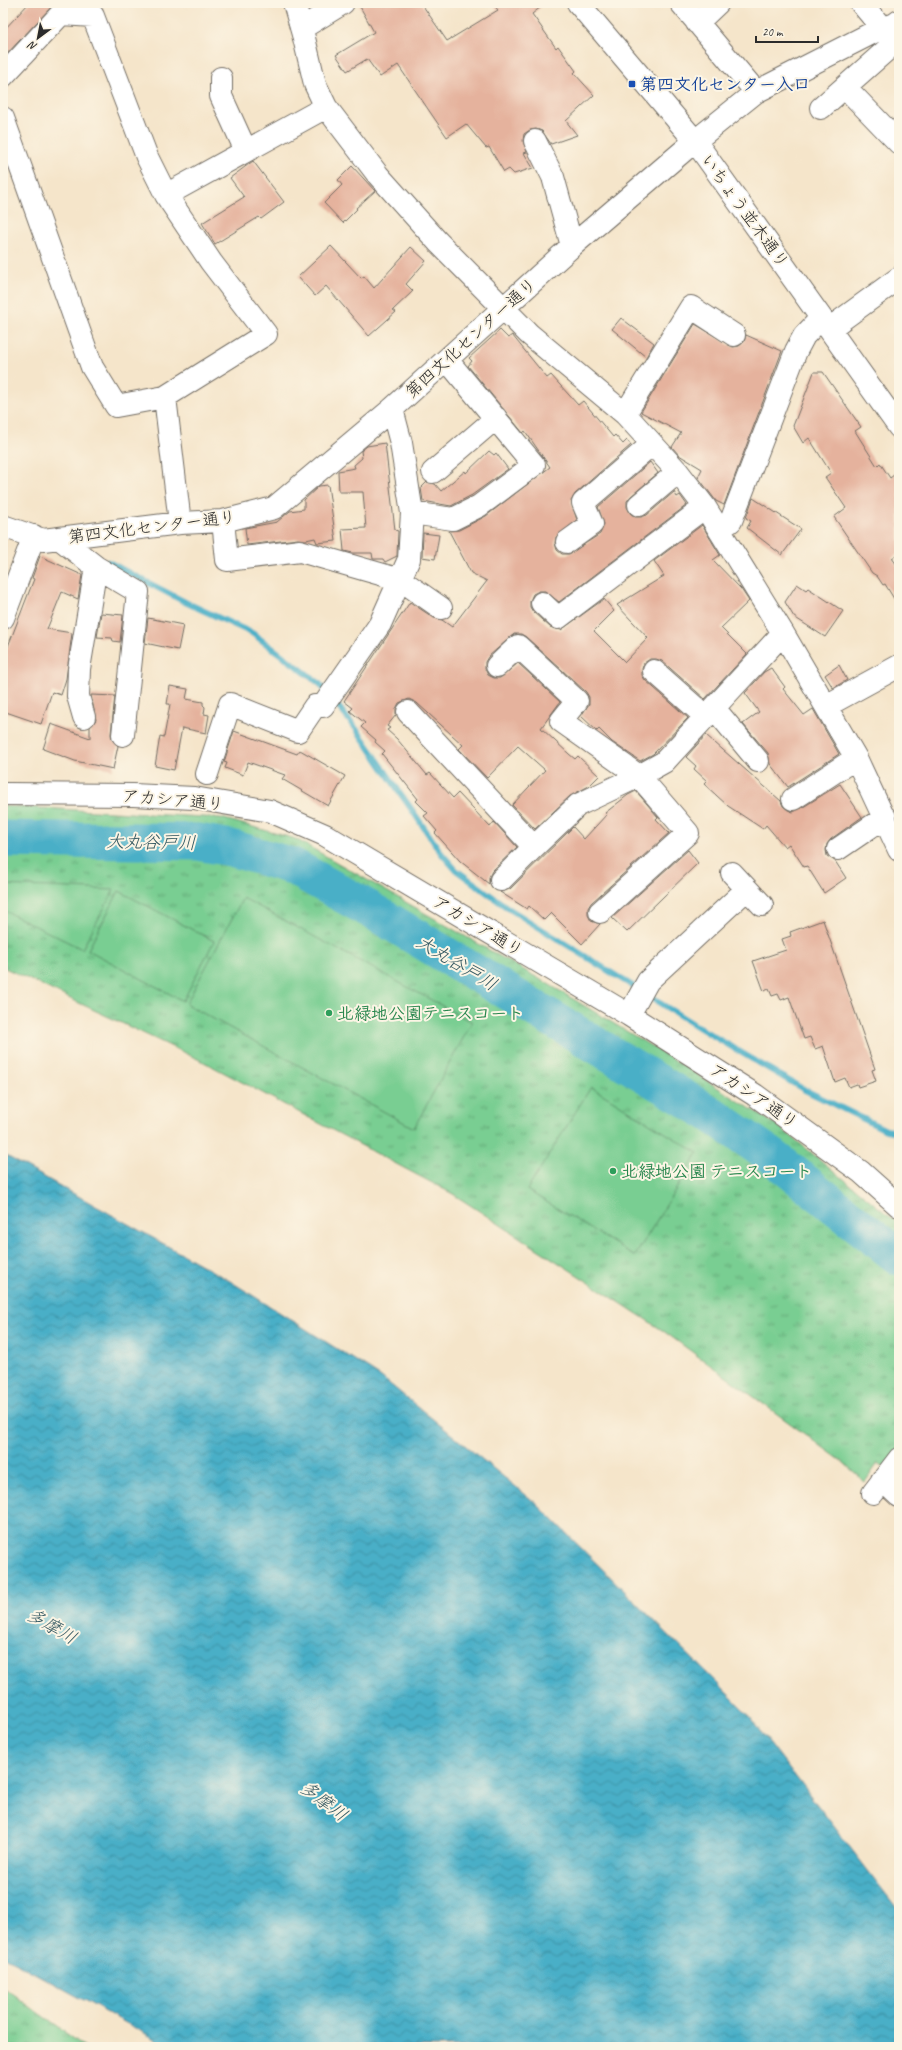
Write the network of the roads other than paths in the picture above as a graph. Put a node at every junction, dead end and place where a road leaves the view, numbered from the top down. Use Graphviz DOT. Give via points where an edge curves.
graph roads {
  1 [pos="294,3"];
  2 [pos="343,3"];
  3 [pos="578,3"];
  4 [pos="681,3"];
  5 [pos="718,3"];
  6 [pos="861,3"];
  7 [pos="697,22"];
  8 [pos="302,28"];
  9 [pos="895,28"];
  10 [pos="3,76"];
  11 [pos="221,78"];
  12 [pos="845,87"];
  13 [pos="756,92"];
  14 [pos="326,107"];
  15 [pos="821,108"];
  16 [pos="3,118"];
  17 [pos="535,141"];
  18 [pos="695,141"];
  19 [pos="899,143"];
  20 [pos="246,151"];
  21 [pos="166,195"];
  22 [pos="572,246"];
  23 [pos="899,278"];
  24 [pos="504,307"];
  25 [pos="825,323"];
  26 [pos="734,335"];
  27 [pos="447,360"];
  28 [pos="165,397"];
  29 [pos="392,409"];
  30 [pos="625,414"];
  31 [pos="895,414"];
  32 [pos="496,418"];
  33 [pos="652,444"];
  34 [pos="433,472"];
  35 [pos="678,472"];
  36 [pos="639,506"];
  37 [pos="705,507"];
  38 [pos="412,513"];
  39 [pos="223,521"];
  40 [pos="180,523"];
  41 [pos="4,528"];
  42 [pos="720,529"];
  43 [pos="34,536"];
  44 [pos="59,538"];
  45 [pos="567,542"];
  46 [pos="96,567"];
  47 [pos="401,580"];
  48 [pos="542,603"];
  49 [pos="440,608"];
  50 [pos="3,618"];
  51 [pos="783,633"];
  52 [pos="497,666"];
  53 [pos="899,666"];
  54 [pos="654,671"];
  55 [pos="826,706"];
  56 [pos="408,712"];
  57 [pos="710,713"];
  58 [pos="84,717"];
  59 [pos="123,735"];
  60 [pos="856,758"];
  61 [pos="758,761"];
  62 [pos="207,774"];
  63 [pos="639,776"];
  64 [pos="3,794"];
  65 [pos="793,799"];
  66 [pos="885,817"];
  67 [pos="534,847"];
  68 [pos="838,849"];
  69 [pos="899,850"];
  70 [pos="732,872"];
  71 [pos="501,880"];
  72 [pos="747,889"];
  73 [pos="762,905"];
  74 [pos="600,912"];
  75 [pos="632,1009"];
  76 [pos="899,1206"];
  77 [pos="899,1459"];
  78 [pos="899,1496"];
  1 -- 8 [label="street"];
  2 -- 8 [label="street"];
  3 -- 18 [label="street, いちょう並木通り"];
  4 -- 7 [label="street"];
  5 -- 7 [label="street"];
  6 -- 9 [label="street"];
  7 -- 13 [label="street"];
  8 -- 14 [label="street" via="315,84"];
  9 -- 12 [label="street"];
  9 -- 13 [label="street, 第四文化センター通り"];
  10 -- 21 [label="street" via="61,14 93,16 147,157"];
  11 -- 20 [label="street" via="221,96"];
  12 -- 15 [label="street"];
  12 -- 19 [label="street"];
  13 -- 18 [label="street, 第四文化センター通り"];
  14 -- 20 [label="street"];
  14 -- 24 [label="street" via="378,175 438,242"];
  16 -- 28 [label="street" via="92,367 116,406"];
  17 -- 22 [label="street" via="553,177"];
  18 -- 22 [label="street, 第四文化センター通り"];
  18 -- 25 [label="street, いちょう並木通り"];
  20 -- 21 [label="street"];
  21 -- 28 [label="street" via="211,262 266,334"];
  22 -- 24 [label="street, 第四文化センター通り"];
  23 -- 25 [label="street"];
  24 -- 27 [label="street, 第四文化センター通り"];
  24 -- 30 [label="street" via="529,334"];
  25 -- 31 [label="street, いちょう並木通り"];
  25 -- 42 [label="street" via="804,336 796,351 731,521"];
  26 -- 30 [label="street" via="691,307"];
  27 -- 29 [label="street, 第四文化センター通り"];
  27 -- 32 [label="street"];
  28 -- 40 [label="street"];
  29 -- 38 [label="street" via="401,443"];
  29 -- 39 [label="street, 第四文化センター通り" via="274,508"];
  30 -- 33 [label="street"];
  32 -- 34 [label="street"];
  32 -- 38 [label="street" via="534,465 479,506 452,519"];
  33 -- 35 [label="street"];
  33 -- 45 [label="street" via="583,503 592,524"];
  35 -- 36 [label="street"];
  35 -- 37 [label="street"];
  37 -- 42 [label="street"];
  37 -- 48 [label="street" via="558,618"];
  38 -- 47 [label="street" via="409,559"];
  39 -- 40 [label="street, 第四文化センター通り"];
  39 -- 47 [label="street" via="227,560 300,551"];
  40 -- 44 [label="street, 第四文化センター通り"];
  41 -- 43 [label="street, 第四文化センター通り"];
  42 -- 51 [label="street"];
  43 -- 44 [label="street, 第四文化センター通り" via="43,540"];
  43 -- 50 [label="street"];
  44 -- 46 [label="street"];
  46 -- 58 [label="street" via="78,669 78,696"];
  46 -- 59 [label="street" via="138,592"];
  47 -- 49 [label="street"];
  47 -- 62 [label="street" via="380,624 323,706 314,706 298,731 230,704"];
  51 -- 55 [label="street"];
  51 -- 57 [label="street"];
  52 -- 63 [label="street" via="518,646 577,701 561,721"];
  53 -- 55 [label="street"];
  54 -- 57 [label="street"];
  55 -- 60 [label="street"];
  56 -- 67 [label="street"];
  57 -- 61 [label="street"];
  57 -- 63 [label="street" via="664,762"];
  60 -- 65 [label="street"];
  60 -- 66 [label="street"];
  63 -- 67 [label="street" via="578,805"];
  63 -- 74 [label="street" via="688,834"];
  64 -- 75 [label="street, アカシア通り" via="194,798 270,811 325,835"];
  66 -- 68 [label="street"];
  66 -- 69 [label="street"];
  67 -- 71 [label="street"];
  70 -- 72 [label="street"];
  72 -- 73 [label="street"];
  72 -- 75 [label="street" via="648,981"];
  75 -- 76 [label="street, アカシア通り" via="861,1172"];
  77 -- 78 [label="street" via="877,1486"];
}
